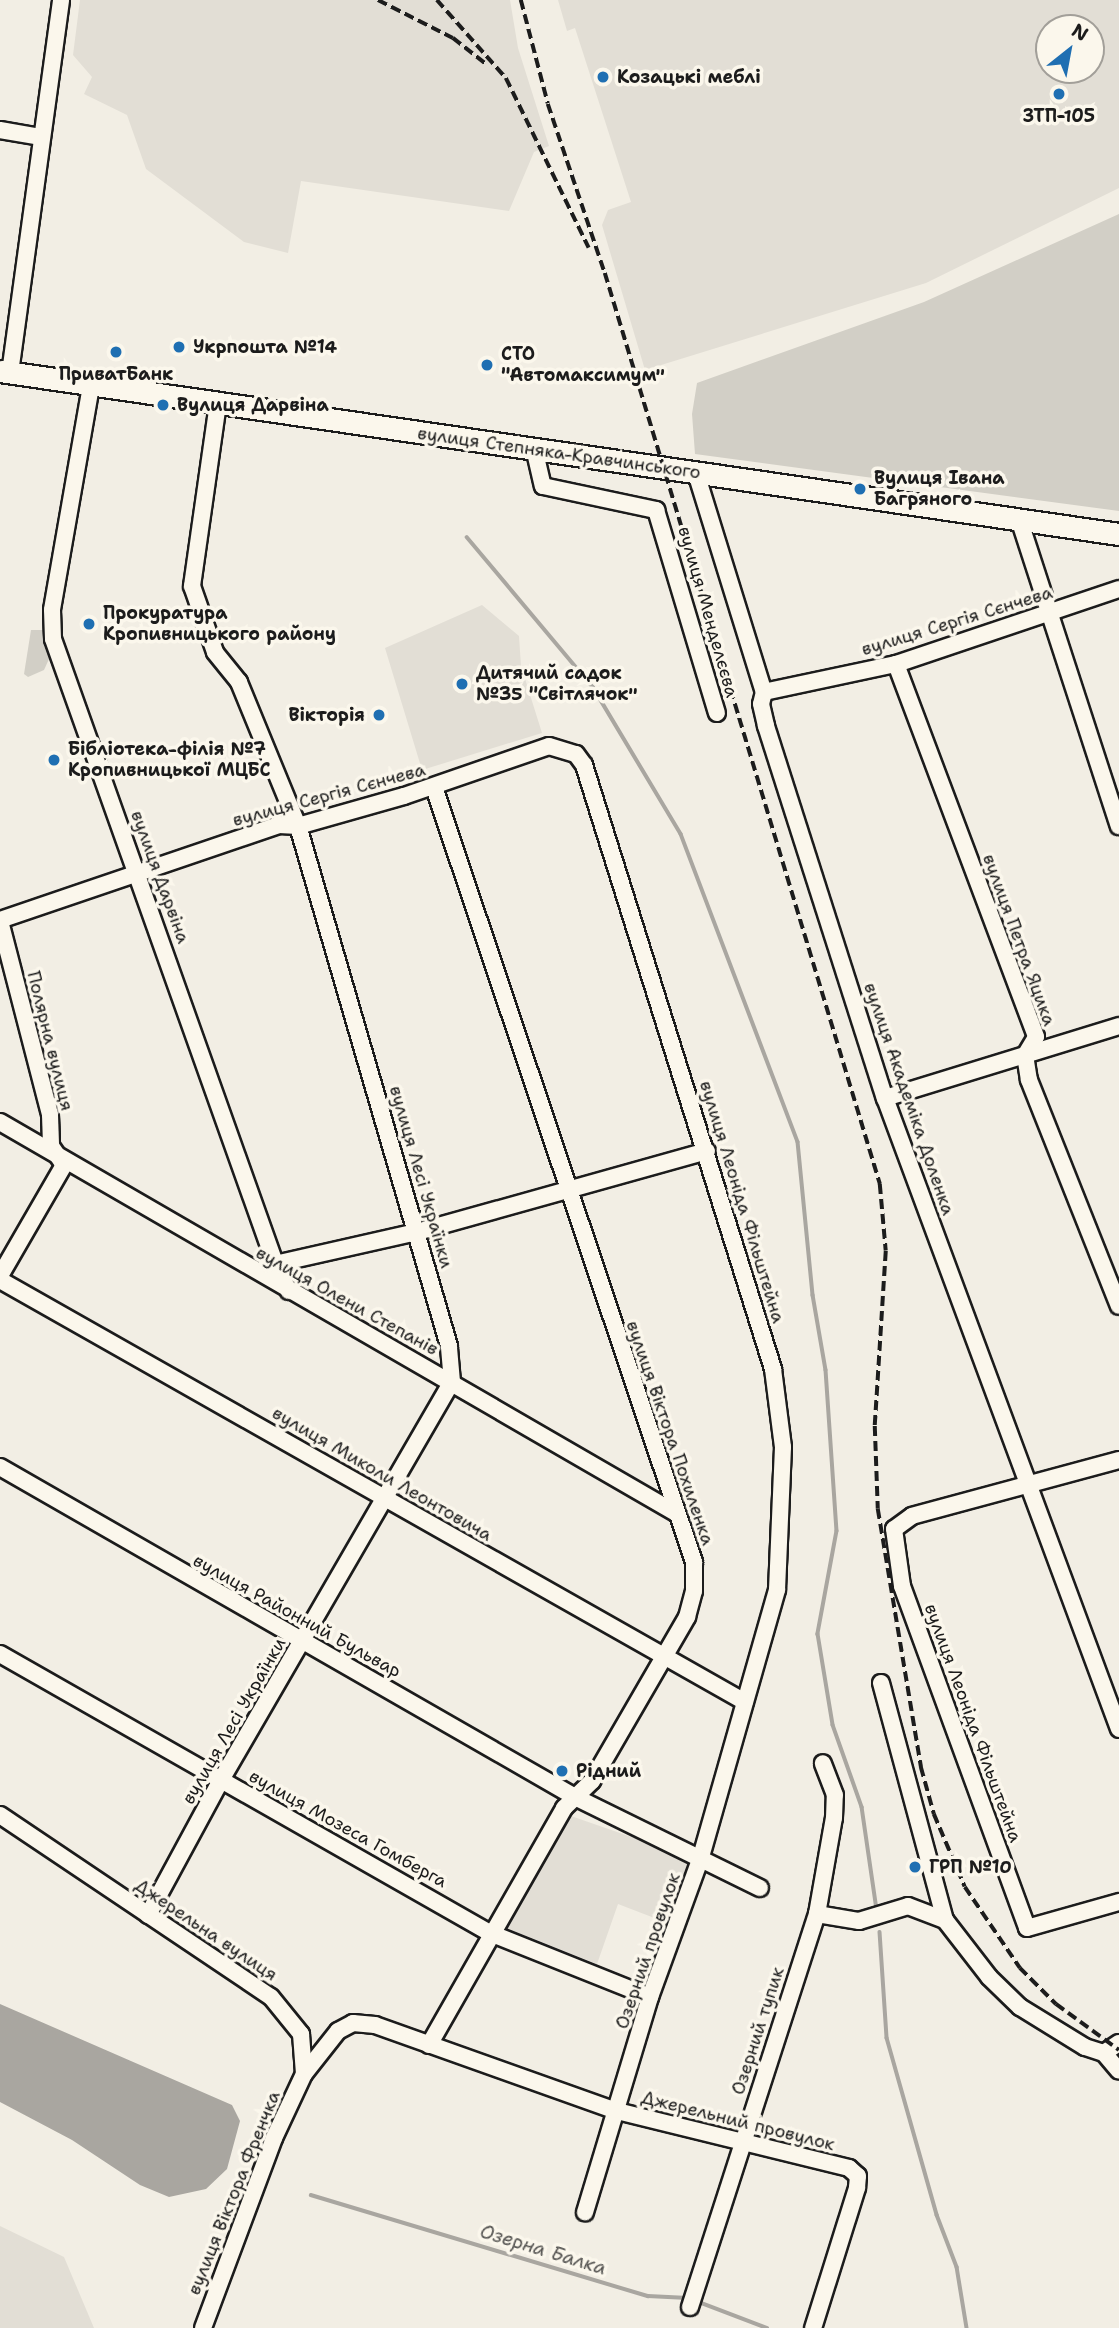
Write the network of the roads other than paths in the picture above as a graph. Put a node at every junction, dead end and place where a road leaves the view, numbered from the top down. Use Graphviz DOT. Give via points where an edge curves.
graph roads {
  1 [pos="61,0"];
  2 [pos="0,130"];
  3 [pos="41,137"];
  4 [pos="5,372"];
  5 [pos="91,386"];
  6 [pos="218,403"];
  7 [pos="534,448"];
  8 [pos="696,473"];
  9 [pos="1019,519"];
  10 [pos="1119,534"];
  11 [pos="1119,589"];
  12 [pos="1047,613"];
  13 [pos="896,664"];
  14 [pos="764,692"];
  15 [pos="717,713"];
  16 [pos="549,746"];
  17 [pos="435,787"];
  18 [pos="298,826"];
  19 [pos="1119,827"];
  20 [pos="139,873"];
  21 [pos="0,921"];
  22 [pos="1119,1026"];
  23 [pos="1025,1055"];
  24 [pos="885,1098"];
  25 [pos="0,1122"];
  26 [pos="707,1151"];
  27 [pos="59,1158"];
  28 [pos="568,1190"];
  29 [pos="417,1232"];
  30 [pos="276,1266"];
  31 [pos="247,1267"];
  32 [pos="0,1278"];
  33 [pos="289,1291"];
  34 [pos="1119,1306"];
  35 [pos="452,1382"];
  36 [pos="1119,1460"];
  37 [pos="0,1467"];
  38 [pos="1031,1485"];
  39 [pos="386,1499"];
  40 [pos="676,1513"];
  41 [pos="304,1640"];
  42 [pos="0,1654"];
  43 [pos="664,1657"];
  44 [pos="881,1683"];
  45 [pos="744,1702"];
  46 [pos="1119,1729"];
  47 [pos="822,1763"];
  48 [pos="221,1780"];
  49 [pos="575,1797"];
  50 [pos="0,1815"];
  51 [pos="701,1857"];
  52 [pos="760,1888"];
  53 [pos="1119,1902"];
  54 [pos="817,1914"];
  55 [pos="148,1915"];
  56 [pos="945,1920"];
  57 [pos="490,1933"];
  58 [pos="650,1997"];
  59 [pos="1119,2043"];
  60 [pos="429,2045"];
  61 [pos="1104,2053"];
  62 [pos="1119,2071"];
  63 [pos="304,2074"];
  64 [pos="617,2111"];
  65 [pos="742,2141"];
  66 [pos="585,2212"];
  67 [pos="692,2300"];
  68 [pos="203,2328"];
  69 [pos="813,2328"];
  1 -- 3 [label="street"];
  2 -- 3 [label="street"];
  3 -- 4 [label="street"];
  4 -- 5 [label="main road, вулиця Степняка-Кравчинського"];
  5 -- 6 [label="main road, вулиця Степняка-Кравчинського"];
  5 -- 20 [label="street, вулиця Дарвіна" via="52,610 53,639 61,672"];
  6 -- 7 [label="main road, вулиця Степняка-Кравчинського"];
  6 -- 18 [label="street, вулиця Лесі Українки" via="192,586 215,652 239,682"];
  7 -- 8 [label="main road, вулиця Степняка-Кравчинського"];
  7 -- 15 [label="street, вулиця Менделєєва" via="543,486 656,510"];
  8 -- 9 [label="main road, вулиця Степняка-Кравчинського"];
  8 -- 14 [label="street, вулиця Академіка Доленка"];
  9 -- 10 [label="main road, вулиця Степняка-Кравчинського"];
  9 -- 12 [label="street"];
  11 -- 12 [label="street, вулиця Сергія Сєнчева"];
  12 -- 13 [label="street, вулиця Сергія Сєнчева"];
  12 -- 19 [label="street"];
  13 -- 14 [label="street, вулиця Сергія Сєнчева"];
  13 -- 23 [label="street, вулиця Петра Яцика" via="1036,1037"];
  14 -- 24 [label="street, вулиця Академіка Доленка" via="761,704 766,726"];
  16 -- 17 [label="street, вулиця Сергія Сєнчева"];
  16 -- 26 [label="street, вулиця Леоніда Фільштейна" via="576,754 584,765"];
  17 -- 18 [label="street, вулиця Сергія Сєнчева"];
  17 -- 28 [label="street, вулиця Віктора Похиленка"];
  18 -- 20 [label="street, вулиця Сергія Сєнчева" via="279,825"];
  18 -- 29 [label="street, вулиця Лесі Українки"];
  20 -- 21 [label="street, вулиця Сергія Сєнчева"];
  20 -- 30 [label="street, вулиця Дарвіна"];
  21 -- 27 [label="street, Полярна вулиця" via="50,1115 49,1137"];
  22 -- 23 [label="street"];
  23 -- 24 [label="street"];
  23 -- 34 [label="street, вулиця Петра Яцика" via="1029,1080"];
  24 -- 38 [label="street, вулиця Академіка Доленка"];
  25 -- 27 [label="street, вулиця Олени Степанів"];
  26 -- 28 [label="street"];
  26 -- 45 [label="street, вулиця Леоніда Фільштейна" via="773,1369 783,1447 777,1590"];
  27 -- 31 [label="street, вулиця Олени Степанів"];
  27 -- 32 [label="street, Полярна вулиця" via="62,1173"];
  28 -- 29 [label="street"];
  28 -- 40 [label="street, вулиця Віктора Похиленка"];
  29 -- 30 [label="street"];
  29 -- 35 [label="street, вулиця Лесі Українки" via="449,1346"];
  30 -- 31 [label="street"];
  30 -- 33 [label="street, вулиця Дарвіна"];
  31 -- 33 [label="street, вулиця Олени Степанів"];
  32 -- 39 [label="street, вулиця Миколи Леонтовича"];
  33 -- 35 [label="street, вулиця Олени Степанів"];
  35 -- 39 [label="street, вулиця Лесі Українки"];
  35 -- 40 [label="street, вулиця Олени Степанів"];
  36 -- 38 [label="street"];
  37 -- 41 [label="street, вулиця Районний Бульвар" via="190,1580"];
  38 -- 46 [label="street, вулиця Академіка Доленка"];
  38 -- 53 [label="street, вулиця Леоніда Фільштейна" via="912,1516 894,1529 902,1586 1027,1928"];
  39 -- 41 [label="street, вулиця Лесі Українки"];
  39 -- 43 [label="street, вулиця Миколи Леонтовича"];
  40 -- 43 [label="street, вулиця Віктора Похиленка" via="694,1562 695,1591 687,1617"];
  41 -- 48 [label="street, вулиця Лесі Українки"];
  41 -- 49 [label="street, вулиця Районний Бульвар"];
  42 -- 48 [label="street, вулиця Мозеса Гомберга"];
  43 -- 45 [label="street, вулиця Миколи Леонтовича"];
  43 -- 49 [label="street, вулиця Віктора Похиленка" via="592,1781"];
  44 -- 56 [label="street"];
  45 -- 51 [label="street, Озерний провулок"];
  47 -- 54 [label="street, Озерний тупик" via="835,1795"];
  48 -- 55 [label="street, вулиця Лесі Українки"];
  48 -- 57 [label="street, вулиця Мозеса Гомберга"];
  49 -- 51 [label="street, вулиця Районний Бульвар"];
  49 -- 57 [label="street, вулиця Віктора Похиленка"];
  50 -- 55 [label="street, Джерельна вулиця"];
  51 -- 52 [label="street, вулиця Районний Бульвар"];
  51 -- 58 [label="street, Озерний провулок"];
  54 -- 56 [label="street" via="859,1921 908,1906"];
  54 -- 65 [label="street, Озерний тупик"];
  55 -- 63 [label="street, Джерельна вулиця" via="271,1997 301,2034"];
  56 -- 61 [label="street" via="989,1978 1020,2007"];
  57 -- 58 [label="street, вулиця Мозеса Гомберга"];
  57 -- 60 [label="street, вулиця Віктора Похиленка"];
  58 -- 64 [label="street, Озерний провулок"];
  59 -- 61 [label="street"];
  60 -- 63 [label="street" via="375,2025 353,2023 338,2031"];
  60 -- 64 [label="street"];
  61 -- 62 [label="street"];
  63 -- 68 [label="street, вулиця Віктора Френчка" via="274,2138"];
  64 -- 65 [label="street, Джерельний провулок"];
  64 -- 66 [label="street, Озерний провулок"];
  65 -- 67 [label="street, Озерний тупик"];
  65 -- 69 [label="street, Джерельний провулок" via="849,2168 858,2176"];
}
